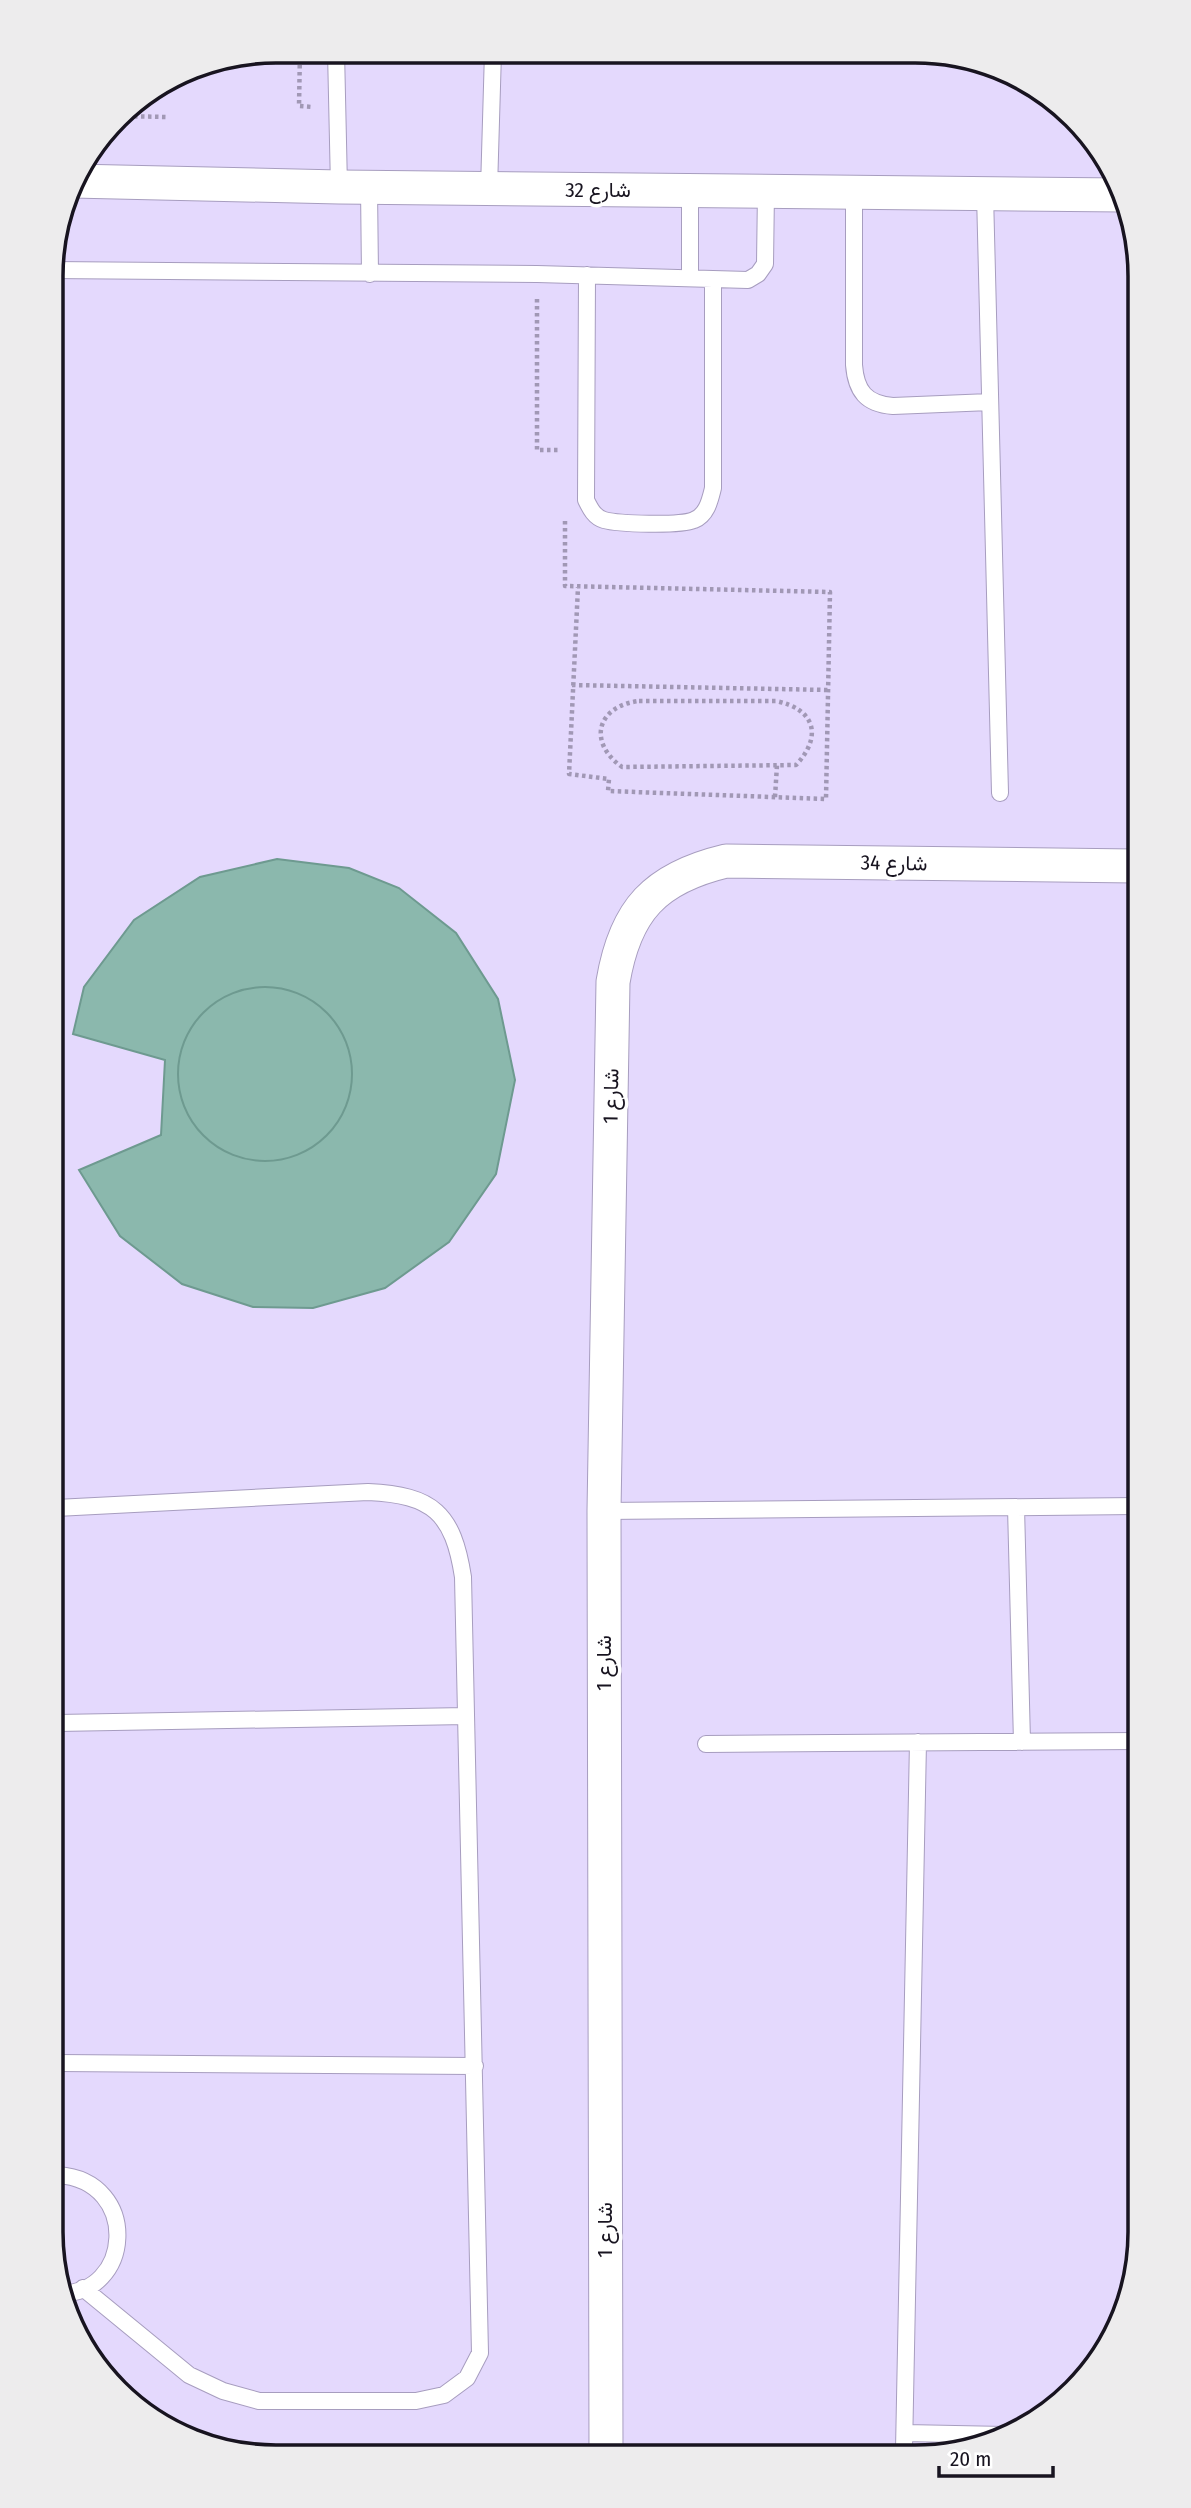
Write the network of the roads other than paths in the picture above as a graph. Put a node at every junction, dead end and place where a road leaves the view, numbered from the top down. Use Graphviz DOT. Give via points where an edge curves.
graph roads {
  1 [pos="338,63"];
  2 [pos="493,63"];
  3 [pos="85,181"];
  4 [pos="354,188"];
  5 [pos="489,189"];
  6 [pos="690,191"];
  7 [pos="766,191"];
  8 [pos="854,193"];
  9 [pos="985,194"];
  10 [pos="1112,195"];
  11 [pos="63,270"];
  12 [pos="370,274"];
  13 [pos="587,275"];
  14 [pos="690,278"];
  15 [pos="713,279"];
  16 [pos="990,402"];
  17 [pos="1000,793"];
  18 [pos="1128,866"];
  19 [pos="659,888"];
  20 [pos="1128,1506"];
  21 [pos="1016,1507"];
  22 [pos="63,1508"];
  23 [pos="604,1511"];
  24 [pos="466,1716"];
  25 [pos="63,1723"];
  26 [pos="1128,1741"];
  27 [pos="918,1742"];
  28 [pos="1022,1742"];
  29 [pos="706,1744"];
  30 [pos="63,2063"];
  31 [pos="475,2066"];
  32 [pos="63,2175"];
  33 [pos="83,2288"];
  34 [pos="71,2291"];
  35 [pos="972,2437"];
  36 [pos="905,2442"];
  37 [pos="606,2445"];
  1 -- 4 [label="lane"];
  2 -- 5 [label="lane"];
  3 -- 4 [label="street, شارع 32"];
  4 -- 5 [label="street, شارع 32"];
  4 -- 12 [label="lane"];
  5 -- 6 [label="street, شارع 32"];
  6 -- 7 [label="street, شارع 32"];
  6 -- 14 [label="lane"];
  7 -- 8 [label="street, شارع 32"];
  7 -- 15 [label="lane" via="765,264 748,279"];
  8 -- 9 [label="street, شارع 32"];
  8 -- 16 [label="lane" via="854,365 855,382 863,396 877,405 893,406"];
  9 -- 10 [label="street, شارع 32"];
  9 -- 16 [label="lane"];
  11 -- 12 [label="lane"];
  12 -- 13 [label="lane"];
  13 -- 14 [label="lane"];
  13 -- 15 [label="lane" via="586,500 602,520 615,521 693,521 710,501"];
  14 -- 15 [label="lane"];
  16 -- 17 [label="lane"];
  18 -- 19 [label="street, شارع 34" via="726,861 691,870"];
  19 -- 23 [label="street, شارع 1" via="635,914 624,936 613,982"];
  20 -- 21 [label="lane"];
  21 -- 23 [label="lane"];
  21 -- 28 [label="lane"];
  22 -- 24 [label="lane" via="405,1494 437,1511 457,1541 463,1577"];
  23 -- 37 [label="street, شارع 1"];
  24 -- 25 [label="lane"];
  24 -- 31 [label="lane"];
  26 -- 28 [label="lane"];
  27 -- 28 [label="lane"];
  27 -- 29 [label="lane"];
  27 -- 36 [label="lane"];
  30 -- 31 [label="lane"];
  31 -- 33 [label="lane" via="480,2353 467,2378 444,2395 416,2401 260,2401 223,2391 189,2375"];
  32 -- 33 [label="lane" via="91,2183 105,2195 119,2229 111,2264"];
  33 -- 34 [label="lane"];
  35 -- 36 [label="lane"];
}
